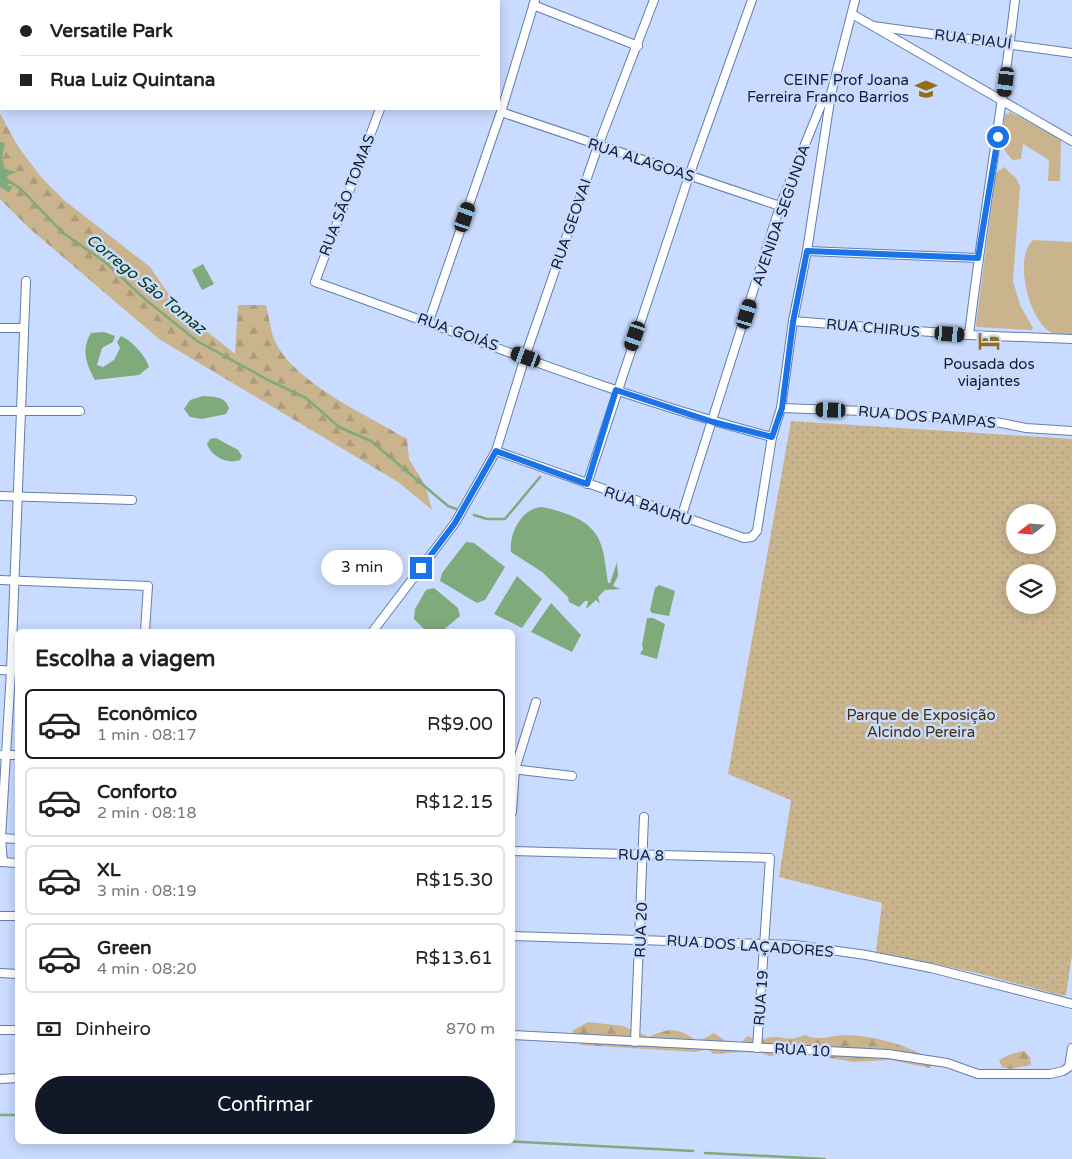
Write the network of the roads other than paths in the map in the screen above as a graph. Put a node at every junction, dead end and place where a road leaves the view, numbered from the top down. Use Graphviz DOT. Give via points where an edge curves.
graph roads {
  1 [pos="654,0"];
  2 [pos="752,0"];
  3 [pos="855,0"];
  4 [pos="1015,0"];
  5 [pos="534,2"];
  6 [pos="852,14"];
  7 [pos="873,26"];
  8 [pos="1010,44"];
  9 [pos="638,46"];
  10 [pos="1072,53"];
  11 [pos="832,94"];
  12 [pos="1003,102"];
  13 [pos="380,110"];
  14 [pos="501,112"];
  15 [pos="1072,142"];
  16 [pos="598,146"];
  17 [pos="689,176"];
  18 [pos="780,206"];
  19 [pos="807,251"];
  20 [pos="978,258"];
  21 [pos="26,282"];
  22 [pos="315,282"];
  23 [pos="428,321"];
  24 [pos="793,322"];
  25 [pos="0,328"];
  26 [pos="24,328"];
  27 [pos="969,335"];
  28 [pos="1072,339"];
  29 [pos="526,357"];
  30 [pos="616,390"];
  31 [pos="782,408"];
  32 [pos="0,410"];
  33 [pos="21,410"];
  34 [pos="80,411"];
  35 [pos="713,422"];
  36 [pos="1072,431"];
  37 [pos="772,437"];
  38 [pos="496,451"];
  39 [pos="587,484"];
  40 [pos="0,496"];
  41 [pos="17,496"];
  42 [pos="132,500"];
  43 [pos="681,518"];
  44 [pos="0,580"];
  45 [pos="13,581"];
  46 [pos="145,629"];
  47 [pos="375,629"];
  48 [pos="0,670"];
  49 [pos="14,671"];
  50 [pos="536,702"];
  51 [pos="3,755"];
  52 [pos="515,766"];
  53 [pos="515,769"];
  54 [pos="572,776"];
  55 [pos="644,817"];
  56 [pos="0,838"];
  57 [pos="15,839"];
  58 [pos="515,851"];
  59 [pos="643,854"];
  60 [pos="770,858"];
  61 [pos="2,862"];
  62 [pos="15,863"];
  63 [pos="0,916"];
  64 [pos="15,916"];
  65 [pos="515,936"];
  66 [pos="641,940"];
  67 [pos="764,944"];
  68 [pos="0,973"];
  69 [pos="15,974"];
  70 [pos="1072,1004"];
  71 [pos="0,1030"];
  72 [pos="15,1030"];
  73 [pos="515,1035"];
  74 [pos="635,1042"];
  75 [pos="758,1048"];
  76 [pos="1072,1048"];
  77 [pos="15,1078"];
  78 [pos="0,1079"];
  1 -- 9 [label="street, RUA GEOVAI"];
  2 -- 17 [label="street"];
  3 -- 6 [label="street, AVENIDA SEGUNDA"];
  4 -- 8 [label="street"];
  5 -- 9 [label="street"];
  5 -- 14 [label="street"];
  6 -- 7 [label="street"];
  6 -- 11 [label="street, AVENIDA SEGUNDA"];
  7 -- 8 [label="street, RUA PIAUÍ"];
  7 -- 12 [label="street"];
  8 -- 10 [label="street, RUA PIAUÍ"];
  8 -- 12 [label="street"];
  9 -- 16 [label="street, RUA GEOVAI"];
  11 -- 18 [label="street, AVENIDA SEGUNDA" via="821,105"];
  11 -- 19 [label="street"];
  12 -- 15 [label="street"];
  12 -- 20 [label="street"];
  13 -- 22 [label="street, RUA SÃO TOMAS"];
  14 -- 16 [label="street, RUA ALAGOAS"];
  14 -- 23 [label="street"];
  16 -- 17 [label="street, RUA ALAGOAS"];
  16 -- 29 [label="street, RUA GEOVAI"];
  17 -- 18 [label="street, RUA ALAGOAS"];
  17 -- 30 [label="street"];
  18 -- 35 [label="street, AVENIDA SEGUNDA"];
  19 -- 20 [label="street"];
  19 -- 24 [label="street"];
  20 -- 27 [label="street"];
  21 -- 26 [label="street"];
  22 -- 23 [label="street, RUA GOIÁS"];
  23 -- 29 [label="street, RUA GOIÁS"];
  24 -- 27 [label="street, RUA CHIRUS"];
  24 -- 31 [label="street"];
  25 -- 26 [label="street"];
  26 -- 33 [label="street"];
  27 -- 28 [label="street, RUA CHIRUS"];
  29 -- 30 [label="street, RUA GOIÁS"];
  29 -- 38 [label="street, RUA GEOVAI"];
  30 -- 35 [label="street, RUA GOIÁS"];
  30 -- 39 [label="street"];
  31 -- 36 [label="street, RUA DOS PAMPAS" via="864,411"];
  31 -- 37 [label="street"];
  32 -- 33 [label="street"];
  33 -- 34 [label="street"];
  33 -- 41 [label="street"];
  35 -- 37 [label="street, RUA GOIÁS"];
  35 -- 43 [label="street, AVENIDA SEGUNDA"];
  37 -- 43 [label="street, RUA BAURU" via="757,531 752,537 744,538"];
  38 -- 39 [label="street, RUA BAURU"];
  38 -- 47 [label="street, RUA GEOVAI" via="455,523"];
  39 -- 43 [label="street, RUA BAURU"];
  40 -- 41 [label="street"];
  41 -- 42 [label="street"];
  41 -- 45 [label="street"];
  44 -- 45 [label="street"];
  45 -- 46 [label="street" via="148,586"];
  45 -- 49 [label="street"];
  48 -- 49 [label="street"];
  49 -- 51 [label="street"];
  50 -- 52 [label="street"];
  51 -- 56 [label="street"];
  53 -- 54 [label="street"];
  55 -- 59 [label="street, RUA 20"];
  56 -- 57 [label="street"];
  56 -- 61 [label="street"];
  58 -- 59 [label="street, RUA 8"];
  59 -- 60 [label="street, RUA 8"];
  59 -- 66 [label="street, RUA 20"];
  60 -- 67 [label="street, RUA 19"];
  61 -- 62 [label="street"];
  63 -- 64 [label="street"];
  65 -- 66 [label="street, RUA DOS LAÇADORES"];
  66 -- 67 [label="street, RUA DOS LAÇADORES"];
  66 -- 74 [label="street, RUA 20"];
  67 -- 70 [label="street, RUA DOS LAÇADORES" via="866,954"];
  67 -- 75 [label="street, RUA 19"];
  68 -- 69 [label="street"];
  71 -- 72 [label="street"];
  73 -- 74 [label="street, RUA 10"];
  74 -- 75 [label="street, RUA 10"];
  75 -- 76 [label="street, RUA 10" via="888,1054 947,1063 978,1074 1032,1076 1069,1067"];
  77 -- 78 [label="street"];
}
